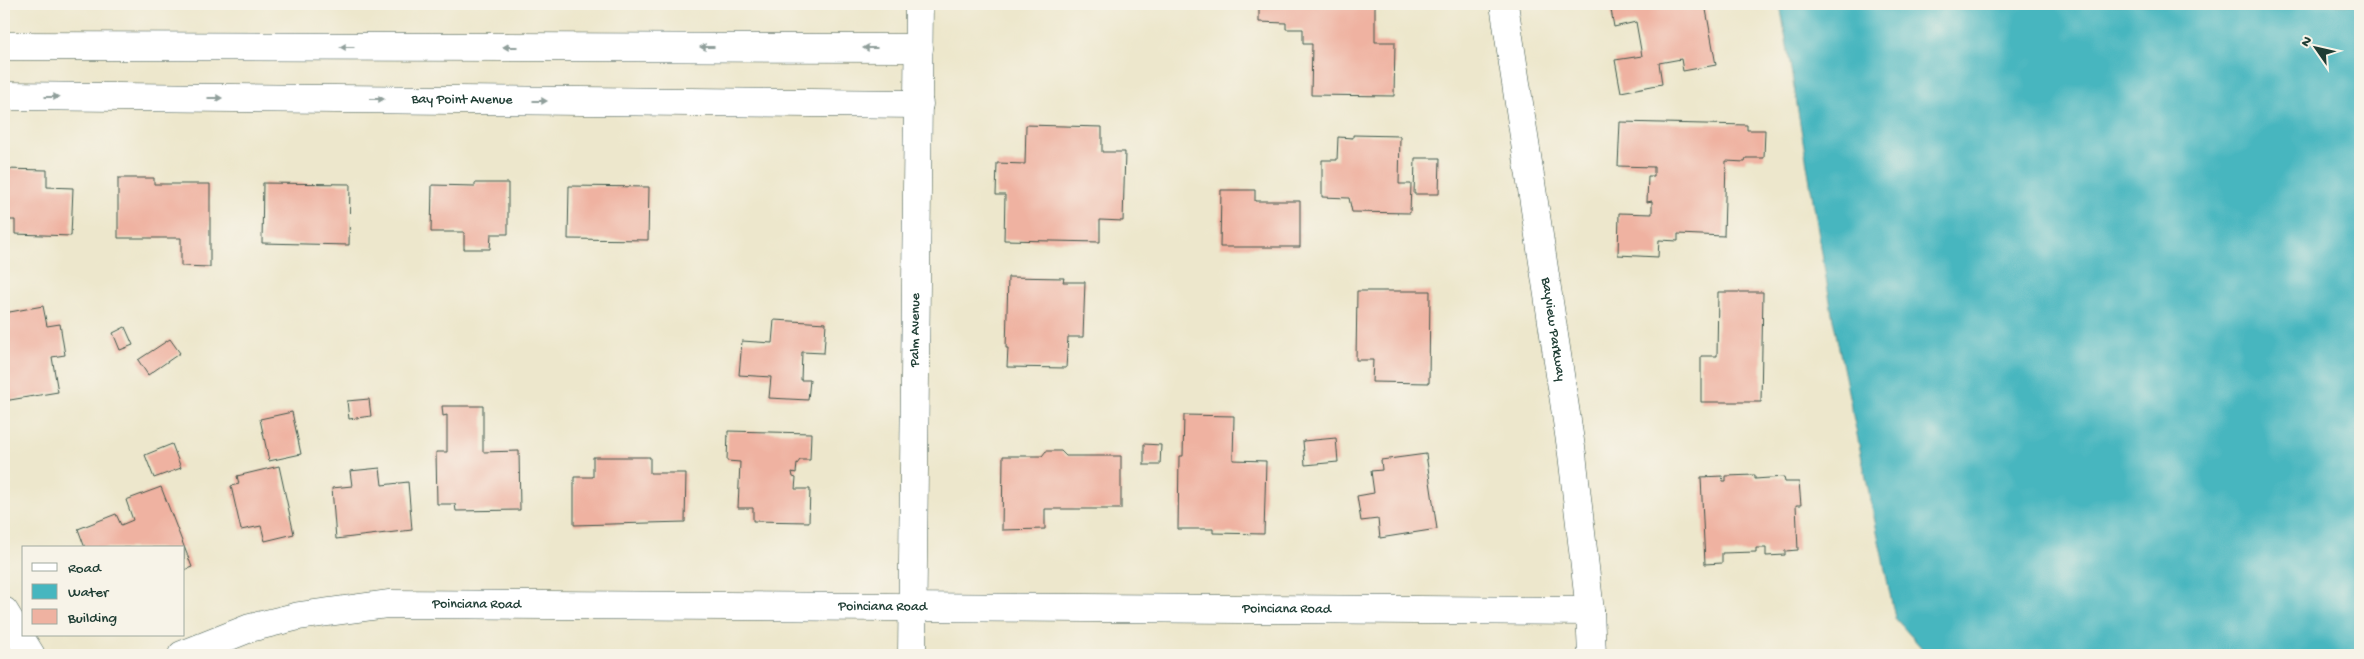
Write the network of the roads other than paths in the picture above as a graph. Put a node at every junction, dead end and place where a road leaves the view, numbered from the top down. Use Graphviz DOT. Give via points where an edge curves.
graph roads {
  1 [pos="919,4"];
  2 [pos="1504,4"];
  3 [pos="4,46"];
  4 [pos="919,48"];
  5 [pos="4,96"];
  6 [pos="920,104"];
  7 [pos="913,608"];
  8 [pos="4,611"];
  9 [pos="1590,611"];
  10 [pos="31,655"];
  11 [pos="182,655"];
  12 [pos="912,655"];
  13 [pos="1592,655"];
  1 -- 4 [label="street, Palm Avenue"];
  2 -- 9 [label="street, Bayview Parkway" via="1572,454"];
  4 -- 3 [label="street, one-way"];
  4 -- 6 [label="street, Palm Avenue"];
  5 -- 6 [label="street, Bay Point Avenue, one-way"];
  6 -- 7 [label="street, Palm Avenue"];
  7 -- 9 [label="street, Poinciana Road"];
  7 -- 11 [label="street, Poinciana Road" via="388,604 342,609 250,628"];
  7 -- 12 [label="street, Palm Avenue"];
  8 -- 10 [label="street"];
  9 -- 13 [label="street, Bayview Parkway"];
}
